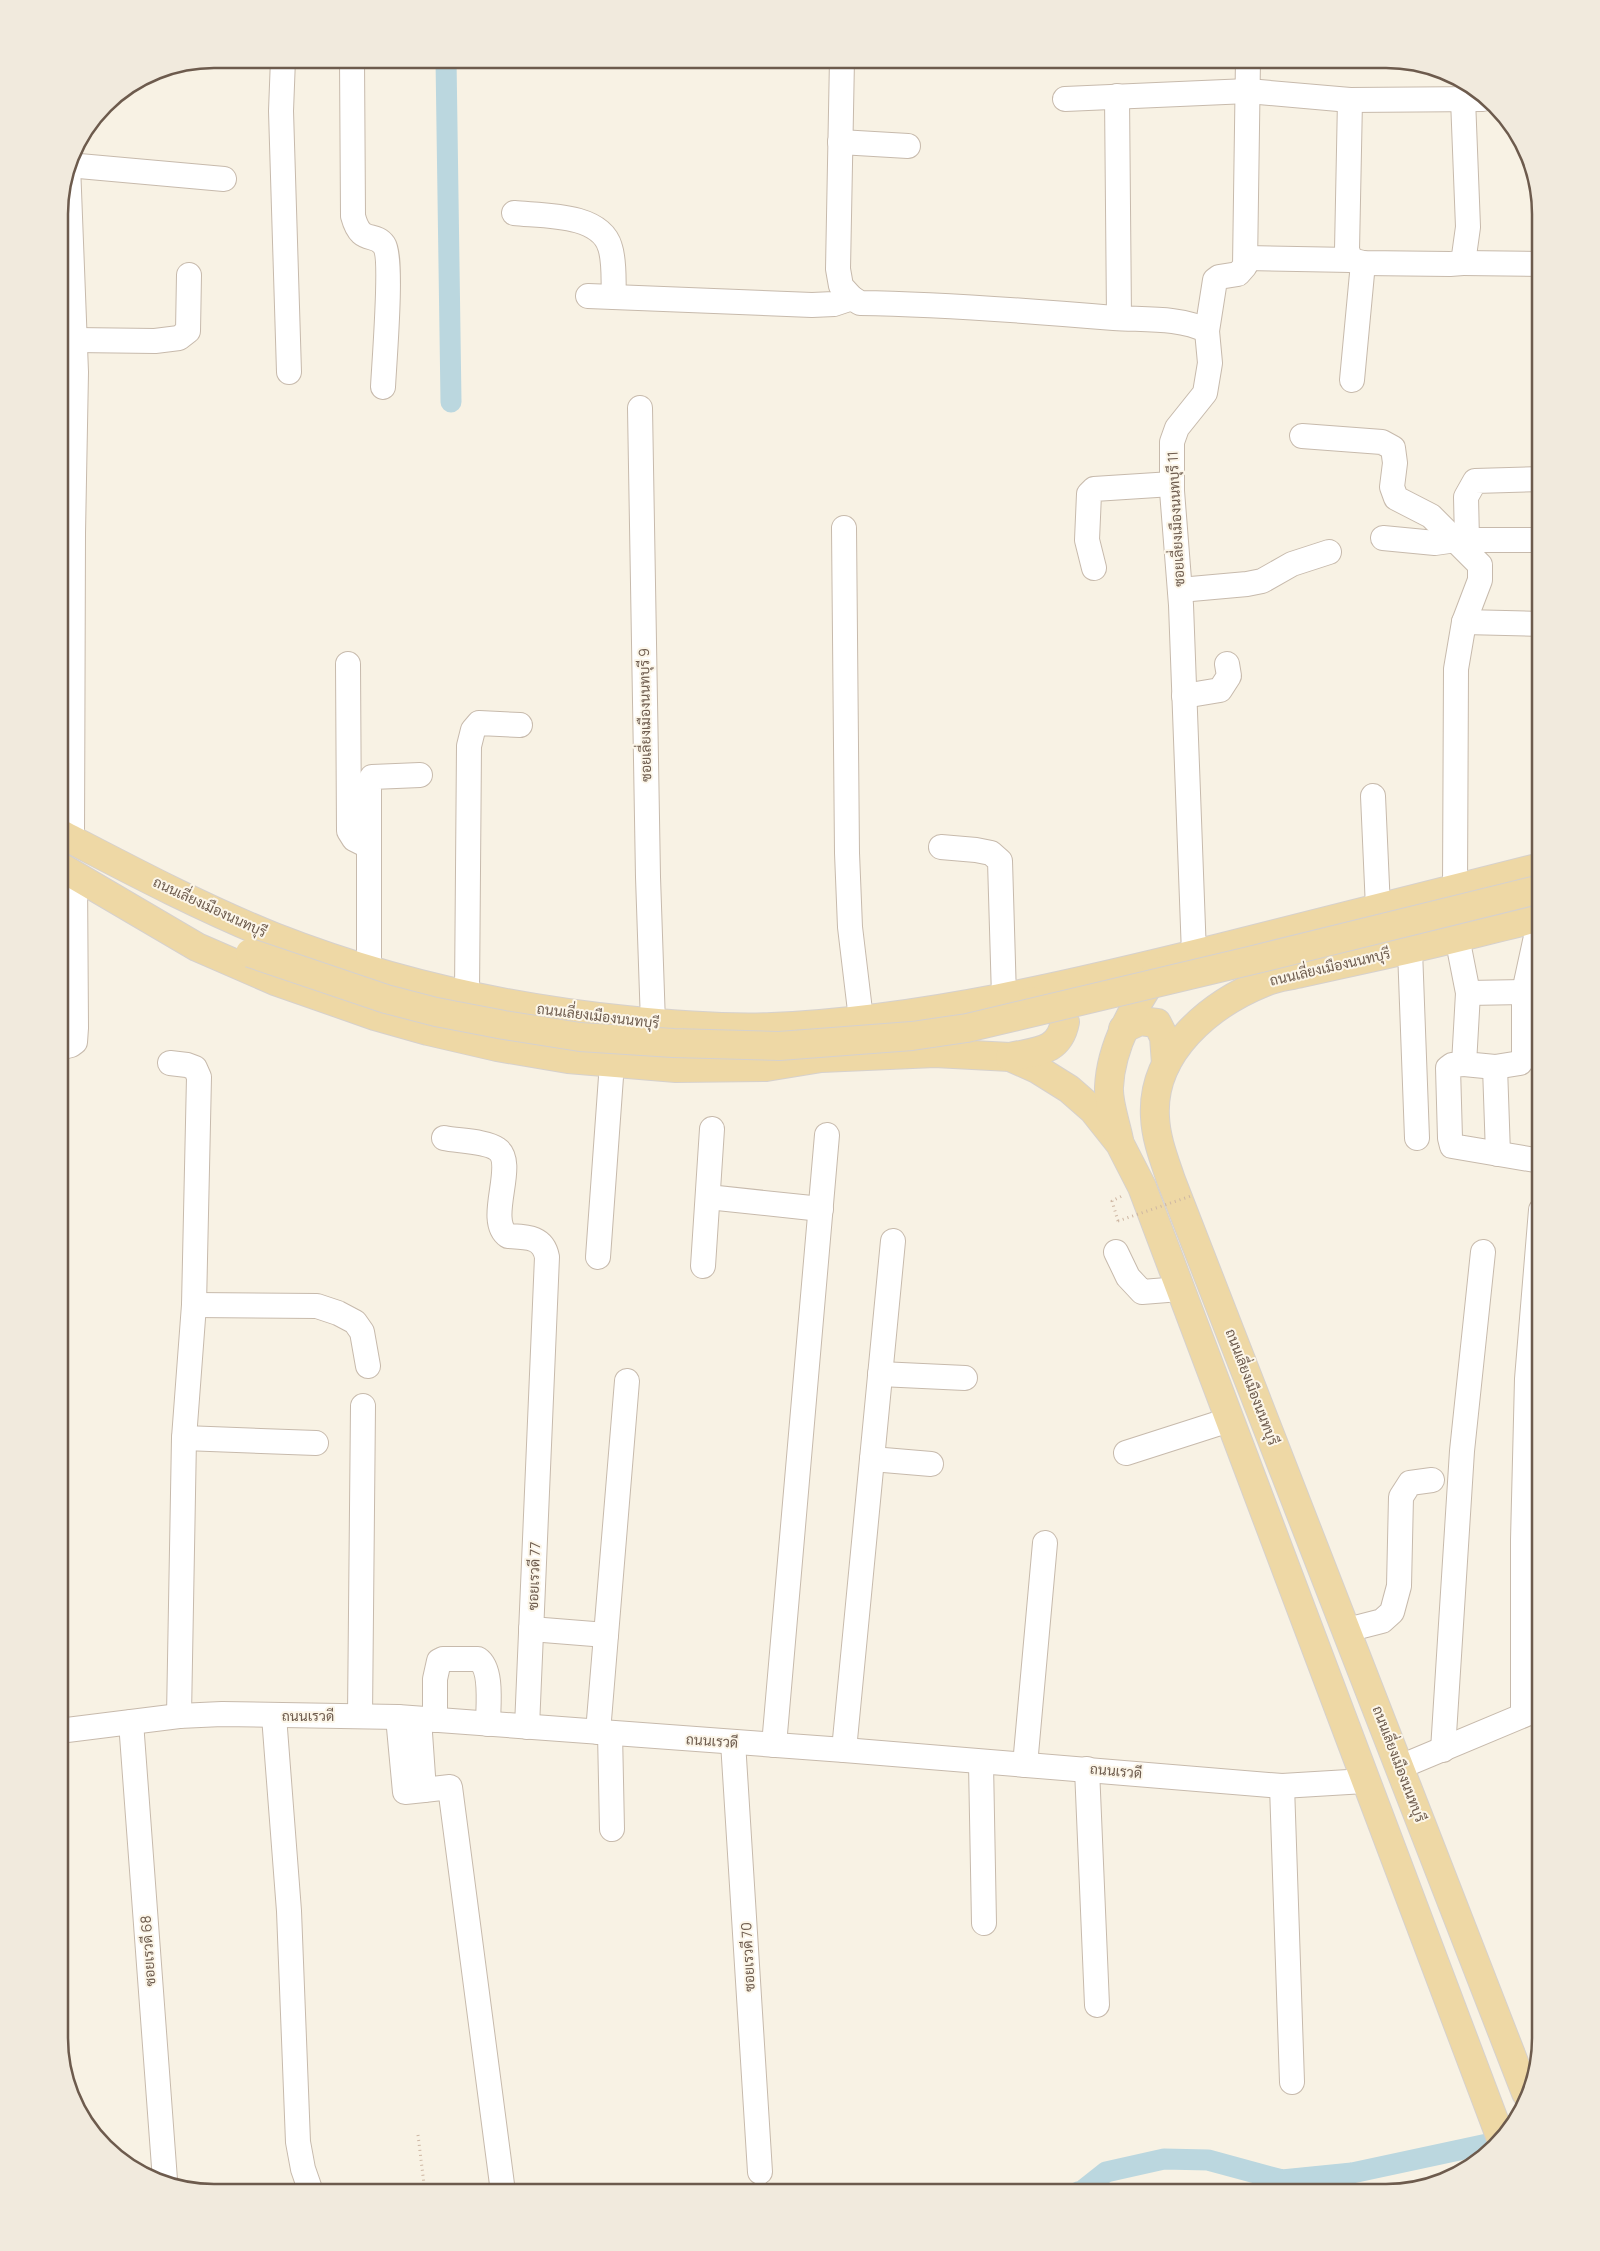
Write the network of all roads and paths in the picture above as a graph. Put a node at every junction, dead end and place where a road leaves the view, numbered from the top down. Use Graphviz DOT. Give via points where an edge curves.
graph roads {
  1 [pos="282,67"];
  2 [pos="352,67"];
  3 [pos="842,68"];
  4 [pos="1248,68"];
  5 [pos="1248,91"];
  6 [pos="1117,96"];
  7 [pos="1065,99"];
  8 [pos="1473,99"];
  9 [pos="1350,100"];
  10 [pos="840,142"];
  11 [pos="908,146"];
  12 [pos="76,166"];
  13 [pos="224,179"];
  14 [pos="69,193"];
  15 [pos="514,213"];
  16 [pos="1246,258"];
  17 [pos="1357,262"];
  18 [pos="1463,263"];
  19 [pos="1532,264"];
  20 [pos="189,275"];
  21 [pos="588,296"];
  22 [pos="614,297"];
  23 [pos="852,298"];
  24 [pos="1119,318"];
  25 [pos="1207,332"];
  26 [pos="75,340"];
  27 [pos="289,372"];
  28 [pos="1352,380"];
  29 [pos="383,387"];
  30 [pos="640,408"];
  31 [pos="1302,436"];
  32 [pos="1532,479"];
  33 [pos="1172,484"];
  34 [pos="844,528"];
  35 [pos="1383,538"];
  36 [pos="1462,540"];
  37 [pos="1532,540"];
  38 [pos="1329,552"];
  39 [pos="1094,568"];
  40 [pos="1180,590"];
  41 [pos="1464,622"];
  42 [pos="1532,624"];
  43 [pos="348,664"];
  44 [pos="1227,664"];
  45 [pos="1184,696"];
  46 [pos="520,725"];
  47 [pos="68,742"];
  48 [pos="420,775"];
  49 [pos="1373,796"];
  50 [pos="68,837"];
  51 [pos="368,846"];
  52 [pos="941,848"];
  53 [pos="1532,869"];
  54 [pos="67,871"];
  55 [pos="1455,889"];
  56 [pos="1532,891"];
  57 [pos="68,906"];
  58 [pos="1378,908"];
  59 [pos="148,918"];
  60 [pos="1532,919"];
  61 [pos="1456,937"];
  62 [pos="1410,950"];
  63 [pos="1194,954"];
  64 [pos="1532,954"];
  65 [pos="1164,962"];
  66 [pos="369,969"];
  67 [pos="1524,992"];
  68 [pos="1468,993"];
  69 [pos="467,994"];
  70 [pos="1007,996"];
  71 [pos="861,1019"];
  72 [pos="654,1023"];
  73 [pos="1123,1029"];
  74 [pos="70,1039"];
  75 [pos="1010,1057"];
  76 [pos="170,1063"];
  77 [pos="1166,1064"];
  78 [pos="1464,1064"];
  79 [pos="1495,1067"];
  80 [pos="611,1074"];
  81 [pos="712,1129"];
  82 [pos="827,1135"];
  83 [pos="444,1138"];
  84 [pos="1417,1138"];
  85 [pos="1120,1144"];
  86 [pos="1498,1154"];
  87 [pos="1532,1160"];
  88 [pos="1191,1196"];
  89 [pos="708,1197"];
  90 [pos="1112,1201"];
  91 [pos="821,1209"];
  92 [pos="892,1241"];
  93 [pos="1116,1252"];
  94 [pos="1483,1252"];
  95 [pos="598,1257"];
  96 [pos="703,1266"];
  97 [pos="1180,1289"];
  98 [pos="194,1305"];
  99 [pos="1532,1319"];
  100 [pos="368,1366"];
  101 [pos="880,1374"];
  102 [pos="965,1378"];
  103 [pos="628,1382"];
  104 [pos="363,1406"];
  105 [pos="1229,1420"];
  106 [pos="184,1438"];
  107 [pos="316,1444"];
  108 [pos="1126,1454"];
  109 [pos="872,1459"];
  110 [pos="931,1464"];
  111 [pos="1432,1480"];
  112 [pos="1045,1543"];
  113 [pos="532,1629"];
  114 [pos="1347,1630"];
  115 [pos="606,1635"];
  116 [pos="1532,1711"];
  117 [pos="179,1716"];
  118 [pos="274,1716"];
  119 [pos="360,1716"];
  120 [pos="418,1719"];
  121 [pos="131,1722"];
  122 [pos="488,1724"];
  123 [pos="527,1727"];
  124 [pos="67,1730"];
  125 [pos="604,1733"];
  126 [pos="733,1742"];
  127 [pos="774,1745"];
  128 [pos="844,1750"];
  129 [pos="1443,1750"];
  130 [pos="980,1762"];
  131 [pos="1024,1765"];
  132 [pos="1400,1767"];
  133 [pos="1087,1769"];
  134 [pos="1365,1781"];
  135 [pos="1282,1786"];
  136 [pos="612,1829"];
  137 [pos="984,1923"];
  138 [pos="1097,2005"];
  139 [pos="1292,2082"];
  140 [pos="1524,2087"];
  141 [pos="1498,2131"];
  142 [pos="418,2135"];
  143 [pos="760,2172"];
  144 [pos="165,2175"];
  145 [pos="307,2183"];
  146 [pos="424,2183"];
  147 [pos="502,2183"];
  1 -- 27 [label="street"];
  2 -- 29 [label="street" via="353,216 360,232 384,245 387,254"];
  3 -- 10 [label="street"];
  4 -- 5 [label="street"];
  5 -- 6 [label="street"];
  5 -- 9 [label="street"];
  5 -- 16 [label="street"];
  6 -- 7 [label="street"];
  6 -- 24 [label="street"];
  8 -- 9 [label="street"];
  8 -- 18 [label="street" via="1468,227"];
  9 -- 17 [label="street" via="1346,250"];
  10 -- 11 [label="street"];
  10 -- 23 [label="street" via="838,269 841,286"];
  12 -- 13 [label="street"];
  14 -- 26 [label="street"];
  15 -- 22 [label="street" via="580,220 597,228 610,247"];
  16 -- 17 [label="street"];
  16 -- 25 [label="street, ซอยเลี่ยงเมืองนนทบุรี 11" via="1241,273 1214,280"];
  17 -- 18 [label="street"];
  17 -- 28 [label="street"];
  18 -- 19 [label="street"];
  20 -- 26 [label="street" via="188,331 180,338 155,341"];
  21 -- 22 [label="street"];
  22 -- 23 [label="street" via="812,305 834,304"];
  23 -- 24 [label="street" via="860,303"];
  24 -- 25 [label="street" via="1198,326"];
  25 -- 33 [label="street, ซอยเลี่ยงเมืองนนทบุรี 11" via="1210,363 1206,393 1177,428 1172,442"];
  26 -- 47 [label="street"];
  30 -- 72 [label="street, ซอยเลี่ยงเมืองนนทบุรี 9" via="648,877"];
  31 -- 36 [label="street" via="1382,442 1393,448 1392,487 1396,498 1431,516"];
  32 -- 36 [label="street" via="1475,481 1466,497"];
  33 -- 39 [label="street" via="1094,489 1089,494 1087,540"];
  33 -- 40 [label="street, ซอยเลี่ยงเมืองนนทบุรี 11"];
  34 -- 71 [label="street" via="847,853 850,926"];
  35 -- 36 [label="street" via="1436,543"];
  36 -- 37 [label="street"];
  36 -- 41 [label="street" via="1480,565 1480,580"];
  38 -- 40 [label="street" via="1292,564 1262,581"];
  40 -- 45 [label="street, ซอยเลี่ยงเมืองนนทบุรี 11"];
  41 -- 42 [label="street"];
  41 -- 55 [label="street" via="1456,669"];
  43 -- 51 [label="street" via="350,831 354,840"];
  44 -- 45 [label="street" via="1229,676 1220,690"];
  45 -- 63 [label="street, ซอยเลี่ยงเมืองนนทบุรี 11"];
  46 -- 69 [label="street" via="479,723 473,730 469,746"];
  48 -- 51 [label="street" via="372,776 369,782"];
  49 -- 58 [label="street"];
  50 -- 66 [label="main road, ถนนเลี่ยงเมืองนนทบุรี" via="198,904 279,938"];
  51 -- 66 [label="street"];
  52 -- 70 [label="street" via="991,853 1000,861"];
  53 -- 55 [label="main road, ถนนเลี่ยงเมืองนนทบุรี"];
  54 -- 59 [label="main road"];
  55 -- 58 [label="main road, ถนนเลี่ยงเมืองนนทบุรี"];
  56 -- 59 [label="main road, bridge" via="967,1028 912,1036 779,1046 580,1037 436,1012 386,999"];
  57 -- 74 [label="street"];
  58 -- 63 [label="main road, ถนนเลี่ยงเมืองนนทบุรี"];
  59 -- 80 [label="main road" via="197,947 275,981 375,1016 497,1047 568,1059"];
  60 -- 61 [label="main road, ถนนเลี่ยงเมืองนนทบุรี"];
  61 -- 62 [label="main road, ถนนเลี่ยงเมืองนนทบุรี"];
  61 -- 68 [label="street"];
  62 -- 77 [label="main road, ถนนเลี่ยงเมืองนนทบุรี" via="1266,981 1236,995 1199,1021"];
  62 -- 84 [label="street"];
  63 -- 65 [label="main road, ถนนเลี่ยงเมืองนนทบุรี"];
  64 -- 67 [label="street"];
  65 -- 70 [label="main road, ถนนเลี่ยงเมืองนนทบุรี"];
  65 -- 73 [label="main road"];
  66 -- 69 [label="main road, ถนนเลี่ยงเมืองนนทบุรี"];
  67 -- 68 [label="street"];
  67 -- 79 [label="street" via="1524,1056 1520,1063"];
  68 -- 78 [label="street"];
  69 -- 72 [label="main road, ถนนเลี่ยงเมืองนนทบุรี" via="523,1007"];
  70 -- 71 [label="main road, ถนนเลี่ยงเมืองนนทบุรี"];
  70 -- 75 [label="main road" via="1058,1011 1065,1022 1062,1036 1051,1047"];
  71 -- 72 [label="main road, ถนนเลี่ยงเมืองนนทบุรี" via="771,1027"];
  73 -- 77 [label="main road" via="1140,1020 1157,1023 1164,1037"];
  73 -- 85 [label="main road" via="1108,1088"];
  75 -- 80 [label="main road" via="935,1053 821,1058 766,1067 676,1068"];
  75 -- 85 [label="main road" via="1069,1088"];
  76 -- 98 [label="street" via="195,1068 199,1077"];
  77 -- 114 [label="main road, ถนนเลี่ยงเมืองนนทบุรี" via="1158,1089 1155,1116 1159,1147"];
  78 -- 79 [label="street"];
  78 -- 86 [label="street" via="1452,1065 1447,1073 1452,1146"];
  79 -- 86 [label="street"];
  80 -- 95 [label="street"];
  81 -- 89 [label="street"];
  82 -- 91 [label="street"];
  83 -- 113 [label="street, ซอยเรวดี 77" via="486,1145 501,1152 504,1161 502,1228 508,1236 534,1238 546,1251"];
  85 -- 97 [label="main road" via="1142,1187"];
  86 -- 87 [label="street"];
  88 -- 90 [label="path, bridge" via="1118,1221"];
  89 -- 91 [label="street"];
  89 -- 96 [label="street"];
  91 -- 127 [label="street"];
  92 -- 101 [label="street"];
  93 -- 97 [label="street" via="1128,1277 1142,1292"];
  94 -- 129 [label="street" via="1462,1452"];
  97 -- 105 [label="main road"];
  98 -- 100 [label="street" via="317,1306 355,1322 362,1332"];
  98 -- 106 [label="street"];
  99 -- 116 [label="street" via="1527,1379 1524,1540"];
  101 -- 102 [label="street"];
  101 -- 109 [label="street"];
  103 -- 115 [label="street"];
  104 -- 119 [label="street"];
  105 -- 108 [label="street"];
  105 -- 134 [label="main road"];
  106 -- 107 [label="street"];
  106 -- 117 [label="street"];
  109 -- 110 [label="street"];
  109 -- 128 [label="street"];
  111 -- 114 [label="street" via="1410,1483 1401,1497 1398,1586 1392,1612 1382,1620"];
  112 -- 131 [label="street"];
  113 -- 115 [label="street"];
  113 -- 123 [label="street, ซอยเรวดี 77"];
  114 -- 132 [label="main road, ถนนเลี่ยงเมืองนนทบุรี"];
  115 -- 125 [label="street"];
  116 -- 129 [label="street"];
  117 -- 118 [label="street, ถนนเรวดี"];
  117 -- 121 [label="street, ถนนเรวดี"];
  118 -- 119 [label="street, ถนนเรวดี"];
  118 -- 145 [label="street" via="289,1911 298,2142"];
  119 -- 120 [label="street, ถนนเรวดี"];
  120 -- 122 [label="street, ถนนเรวดี"];
  120 -- 122 [label="street" via="439,1661 478,1659 485,1664"];
  120 -- 147 [label="street" via="405,1792 450,1788"];
  121 -- 124 [label="street, ถนนเรวดี"];
  121 -- 144 [label="street, ซอยเรวดี 68"];
  122 -- 123 [label="street, ถนนเรวดี"];
  123 -- 125 [label="street, ถนนเรวดี"];
  125 -- 126 [label="street, ถนนเรวดี"];
  125 -- 136 [label="street"];
  126 -- 127 [label="street, ถนนเรวดี"];
  126 -- 143 [label="street, ซอยเรวดี 70"];
  127 -- 128 [label="street, ถนนเรวดี"];
  128 -- 130 [label="street, ถนนเรวดี"];
  129 -- 132 [label="street"];
  130 -- 131 [label="street, ถนนเรวดี"];
  130 -- 137 [label="street"];
  131 -- 133 [label="street, ถนนเรวดี"];
  132 -- 140 [label="main road, ถนนเลี่ยงเมืองนนทบุรี"];
  133 -- 135 [label="street, ถนนเรวดี"];
  133 -- 138 [label="street"];
  134 -- 135 [label="street, ถนนเรวดี"];
  134 -- 141 [label="main road"];
  135 -- 139 [label="street"];
  142 -- 146 [label="path"];
}
